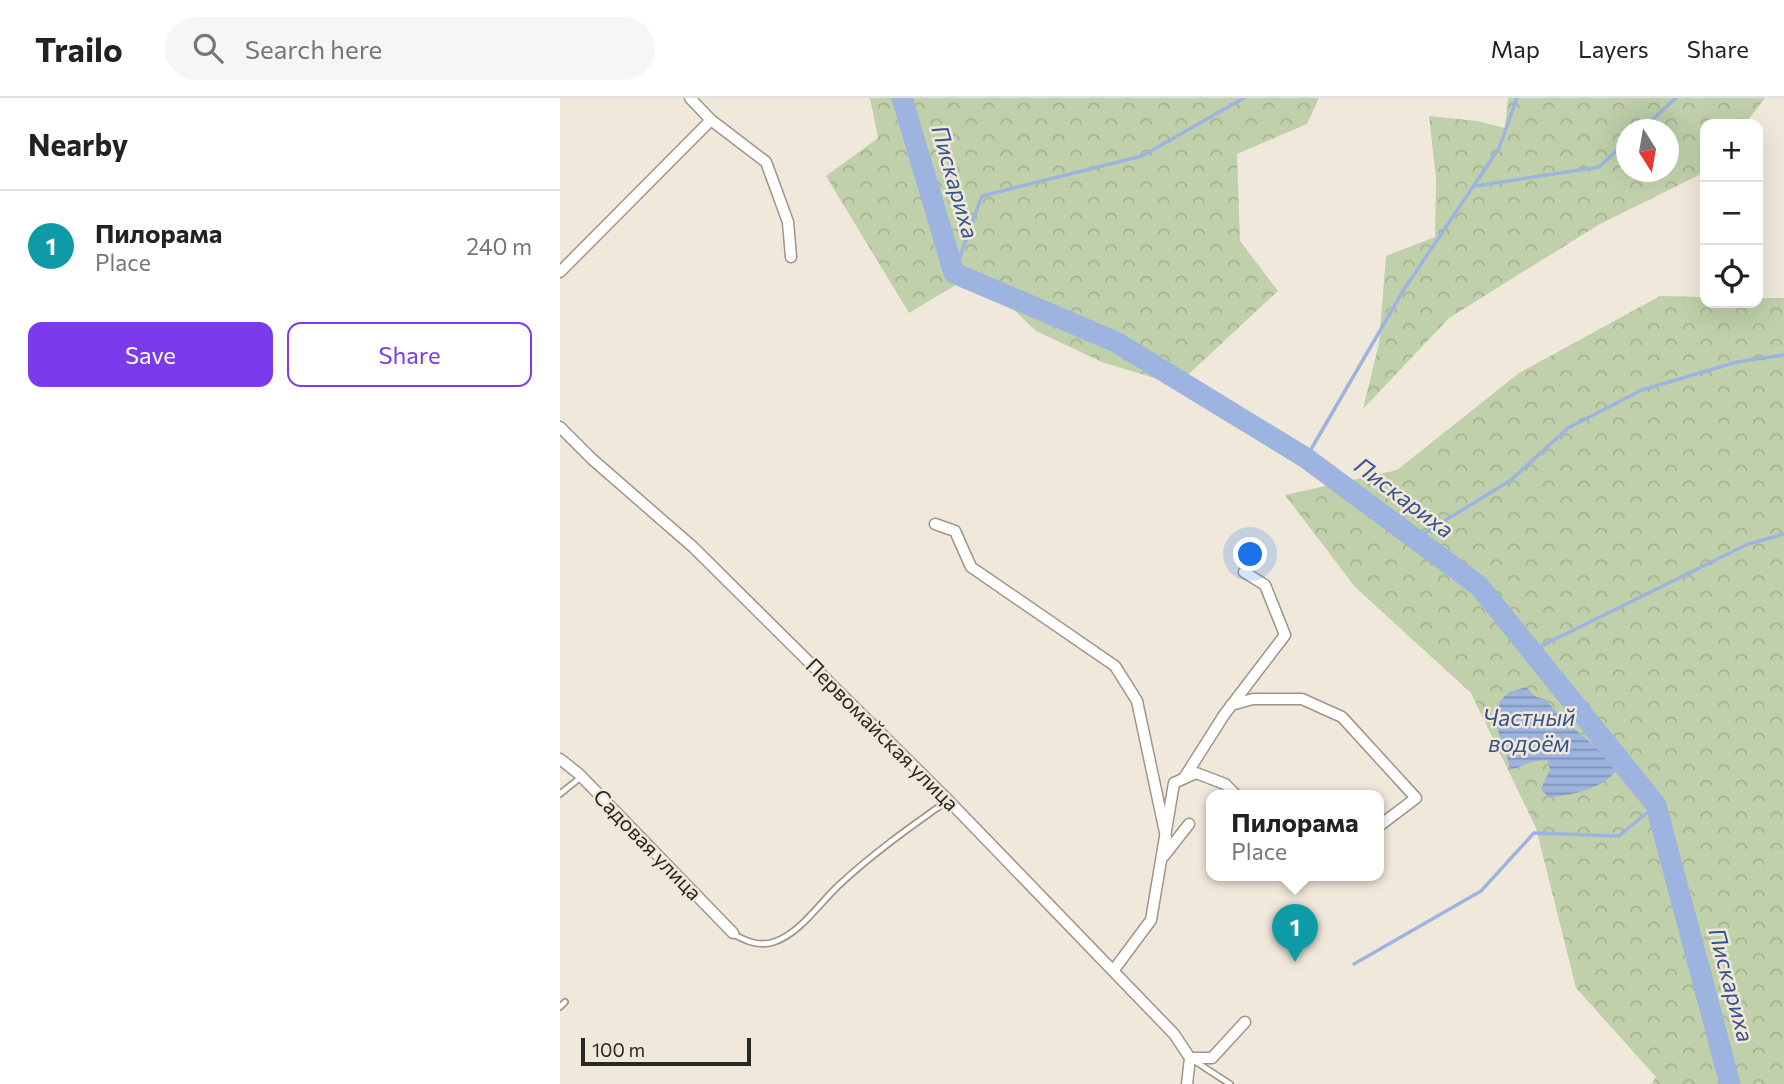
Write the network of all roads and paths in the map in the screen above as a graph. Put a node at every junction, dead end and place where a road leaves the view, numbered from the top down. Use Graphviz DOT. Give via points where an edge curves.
graph roads {
  1 [pos="690,98"];
  2 [pos="711,120"];
  3 [pos="790,257"];
  4 [pos="560,272"];
  5 [pos="560,427"];
  6 [pos="935,524"];
  7 [pos="1244,572"];
  8 [pos="1231,705"];
  9 [pos="560,759"];
  10 [pos="581,777"];
  11 [pos="1183,779"];
  12 [pos="1230,790"];
  13 [pos="560,794"];
  14 [pos="948,800"];
  15 [pos="1384,822"];
  16 [pos="1189,824"];
  17 [pos="1166,837"];
  18 [pos="1161,859"];
  19 [pos="733,933"];
  20 [pos="1113,971"];
  21 [pos="565,1002"];
  22 [pos="560,1007"];
  23 [pos="1245,1022"];
  24 [pos="1190,1058"];
  25 [pos="1187,1084"];
  26 [pos="1230,1084"];
  1 -- 2 [label="street"];
  2 -- 3 [label="street" via="766,162 788,222"];
  2 -- 4 [label="street"];
  5 -- 14 [label="street, Первомайская улица" via="693,547"];
  6 -- 17 [label="street" via="955,531 971,567 1115,666 1137,701"];
  7 -- 8 [label="street" via="1265,585 1285,635"];
  8 -- 11 [label="street"];
  8 -- 15 [label="street" via="1252,699 1302,699 1342,717 1416,798"];
  9 -- 10 [label="street, Садовая улица"];
  10 -- 13 [label="lane"];
  10 -- 19 [label="street, Садовая улица"];
  11 -- 12 [label="street" via="1196,773"];
  11 -- 17 [label="street" via="1174,783"];
  14 -- 19 [label="lane" via="889,842 777,941 749,942"];
  14 -- 20 [label="street, Первомайская улица"];
  16 -- 18 [label="street"];
  17 -- 18 [label="street"];
  18 -- 20 [label="street" via="1151,920"];
  20 -- 24 [label="street, Первомайская улица" via="1174,1034"];
  21 -- 22 [label="lane"];
  23 -- 24 [label="street" via="1212,1058"];
  24 -- 25 [label="street"];
  24 -- 26 [label="lane"];
}
